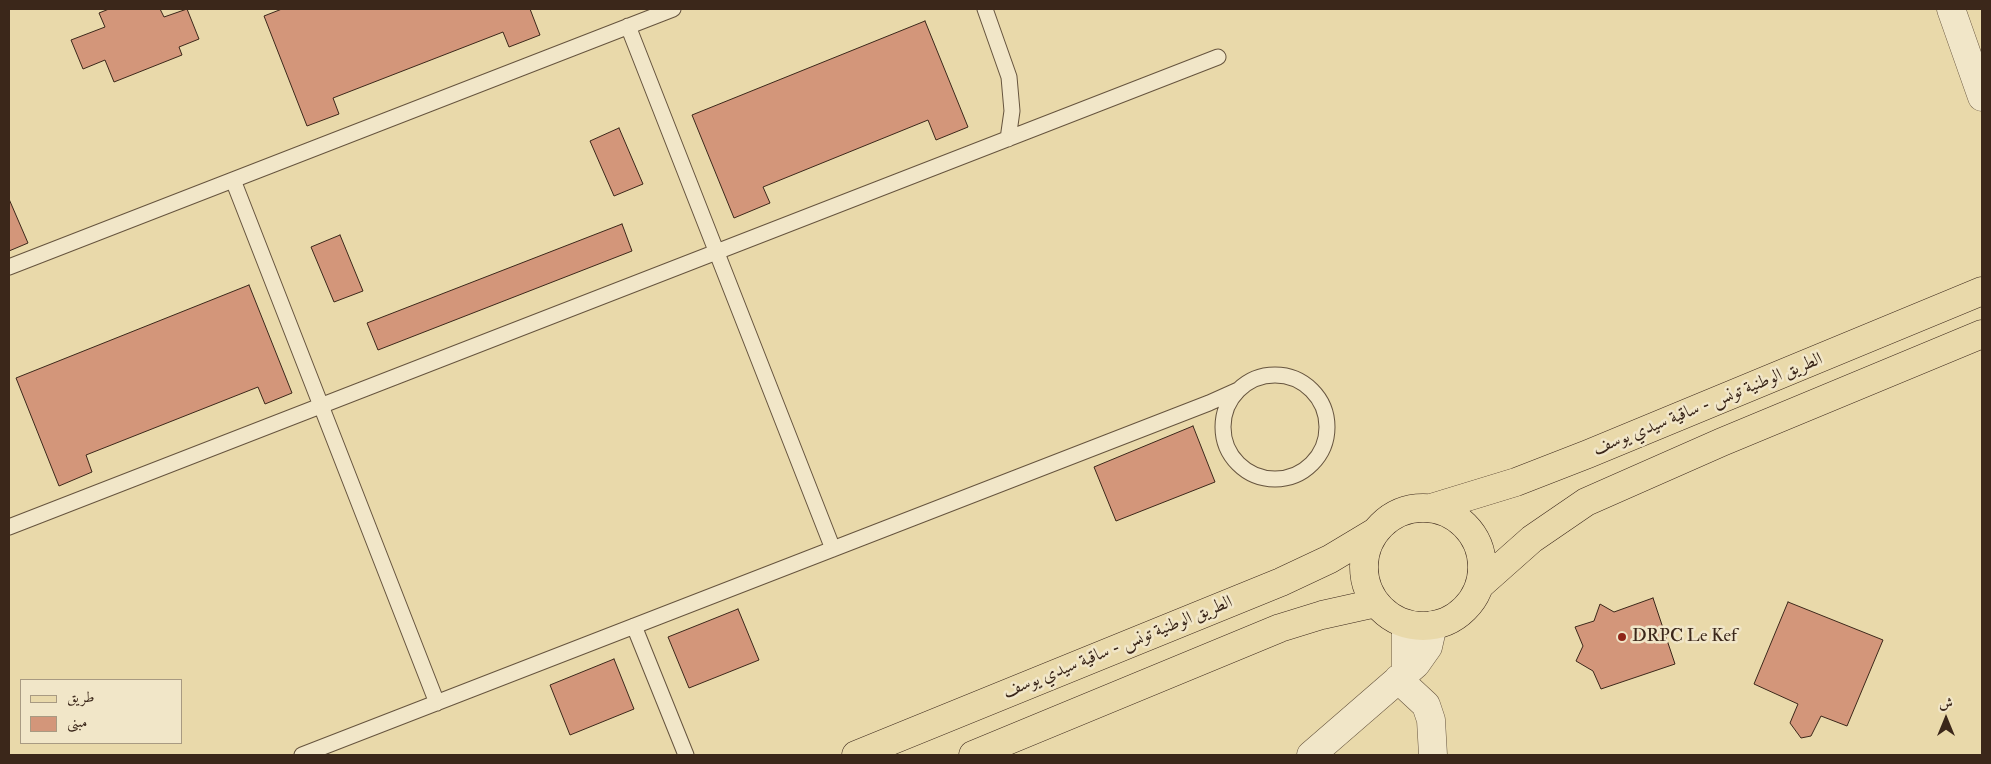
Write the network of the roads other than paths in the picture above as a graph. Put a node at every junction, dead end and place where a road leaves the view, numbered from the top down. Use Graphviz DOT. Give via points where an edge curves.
graph roads {
  1 [pos="673,9"];
  2 [pos="985,9"];
  3 [pos="1951,9"];
  4 [pos="628,26"];
  5 [pos="1218,57"];
  6 [pos="1982,96"];
  7 [pos="1008,139"];
  8 [pos="233,180"];
  9 [pos="717,252"];
  10 [pos="9,267"];
  11 [pos="1982,291"];
  12 [pos="1982,334"];
  13 [pos="1238,390"];
  14 [pos="321,406"];
  15 [pos="1431,508"];
  16 [pos="9,527"];
  17 [pos="1375,532"];
  18 [pos="834,549"];
  19 [pos="1479,586"];
  20 [pos="1376,603"];
  21 [pos="1406,624"];
  22 [pos="1434,625"];
  23 [pos="634,626"];
  24 [pos="1402,676"];
  25 [pos="437,702"];
  26 [pos="302,755"];
  27 [pos="686,755"];
  28 [pos="856,755"];
  29 [pos="973,755"];
  30 [pos="1311,755"];
  31 [pos="1433,755"];
  1 -- 4 [label="lane"];
  2 -- 7 [label="lane" via="1009,76 1012,111"];
  3 -- 6 [label="street"];
  4 -- 8 [label="lane"];
  4 -- 9 [label="lane"];
  5 -- 7 [label="lane"];
  7 -- 9 [label="lane"];
  8 -- 10 [label="lane"];
  8 -- 14 [label="lane"];
  9 -- 14 [label="lane"];
  9 -- 18 [label="lane"];
  11 -- 15 [label="main road, الطريق الوطنية تونس - ساقية سيدي يوسف" via="1588,454 1516,482"];
  12 -- 19 [label="main road" via="1586,502 1532,539"];
  13 -- 13 [label="lane" via="1227,406 1222,426 1226,447 1238,464 1255,475 1275,479 1295,475 1312,464 1323,447 1328,427 1324,407 1313,390 1296,378 1276,374 1256,378"];
  13 -- 18 [label="lane"];
  14 -- 16 [label="lane"];
  14 -- 25 [label="lane"];
  15 -- 17 [label="main road" via="1415,508 1400,513"];
  15 -- 19 [label="main road" via="1455,517 1473,536 1482,560"];
  17 -- 20 [label="main road" via="1366,549 1364,567 1367,586"];
  17 -- 28 [label="main road, الطريق الوطنية تونس - ساقية سيدي يوسف" via="1330,559 1281,582"];
  18 -- 23 [label="lane"];
  19 -- 22 [label="main road" via="1466,608"];
  20 -- 21 [label="main road" via="1394,619"];
  20 -- 29 [label="main road" via="1280,628"];
  21 -- 22 [label="main road"];
  21 -- 24 [label="street"];
  22 -- 24 [label="street" via="1425,654"];
  23 -- 25 [label="lane"];
  23 -- 27 [label="lane"];
  24 -- 30 [label="street"];
  24 -- 31 [label="street" via="1426,705 1431,720"];
  25 -- 26 [label="lane"];
}
